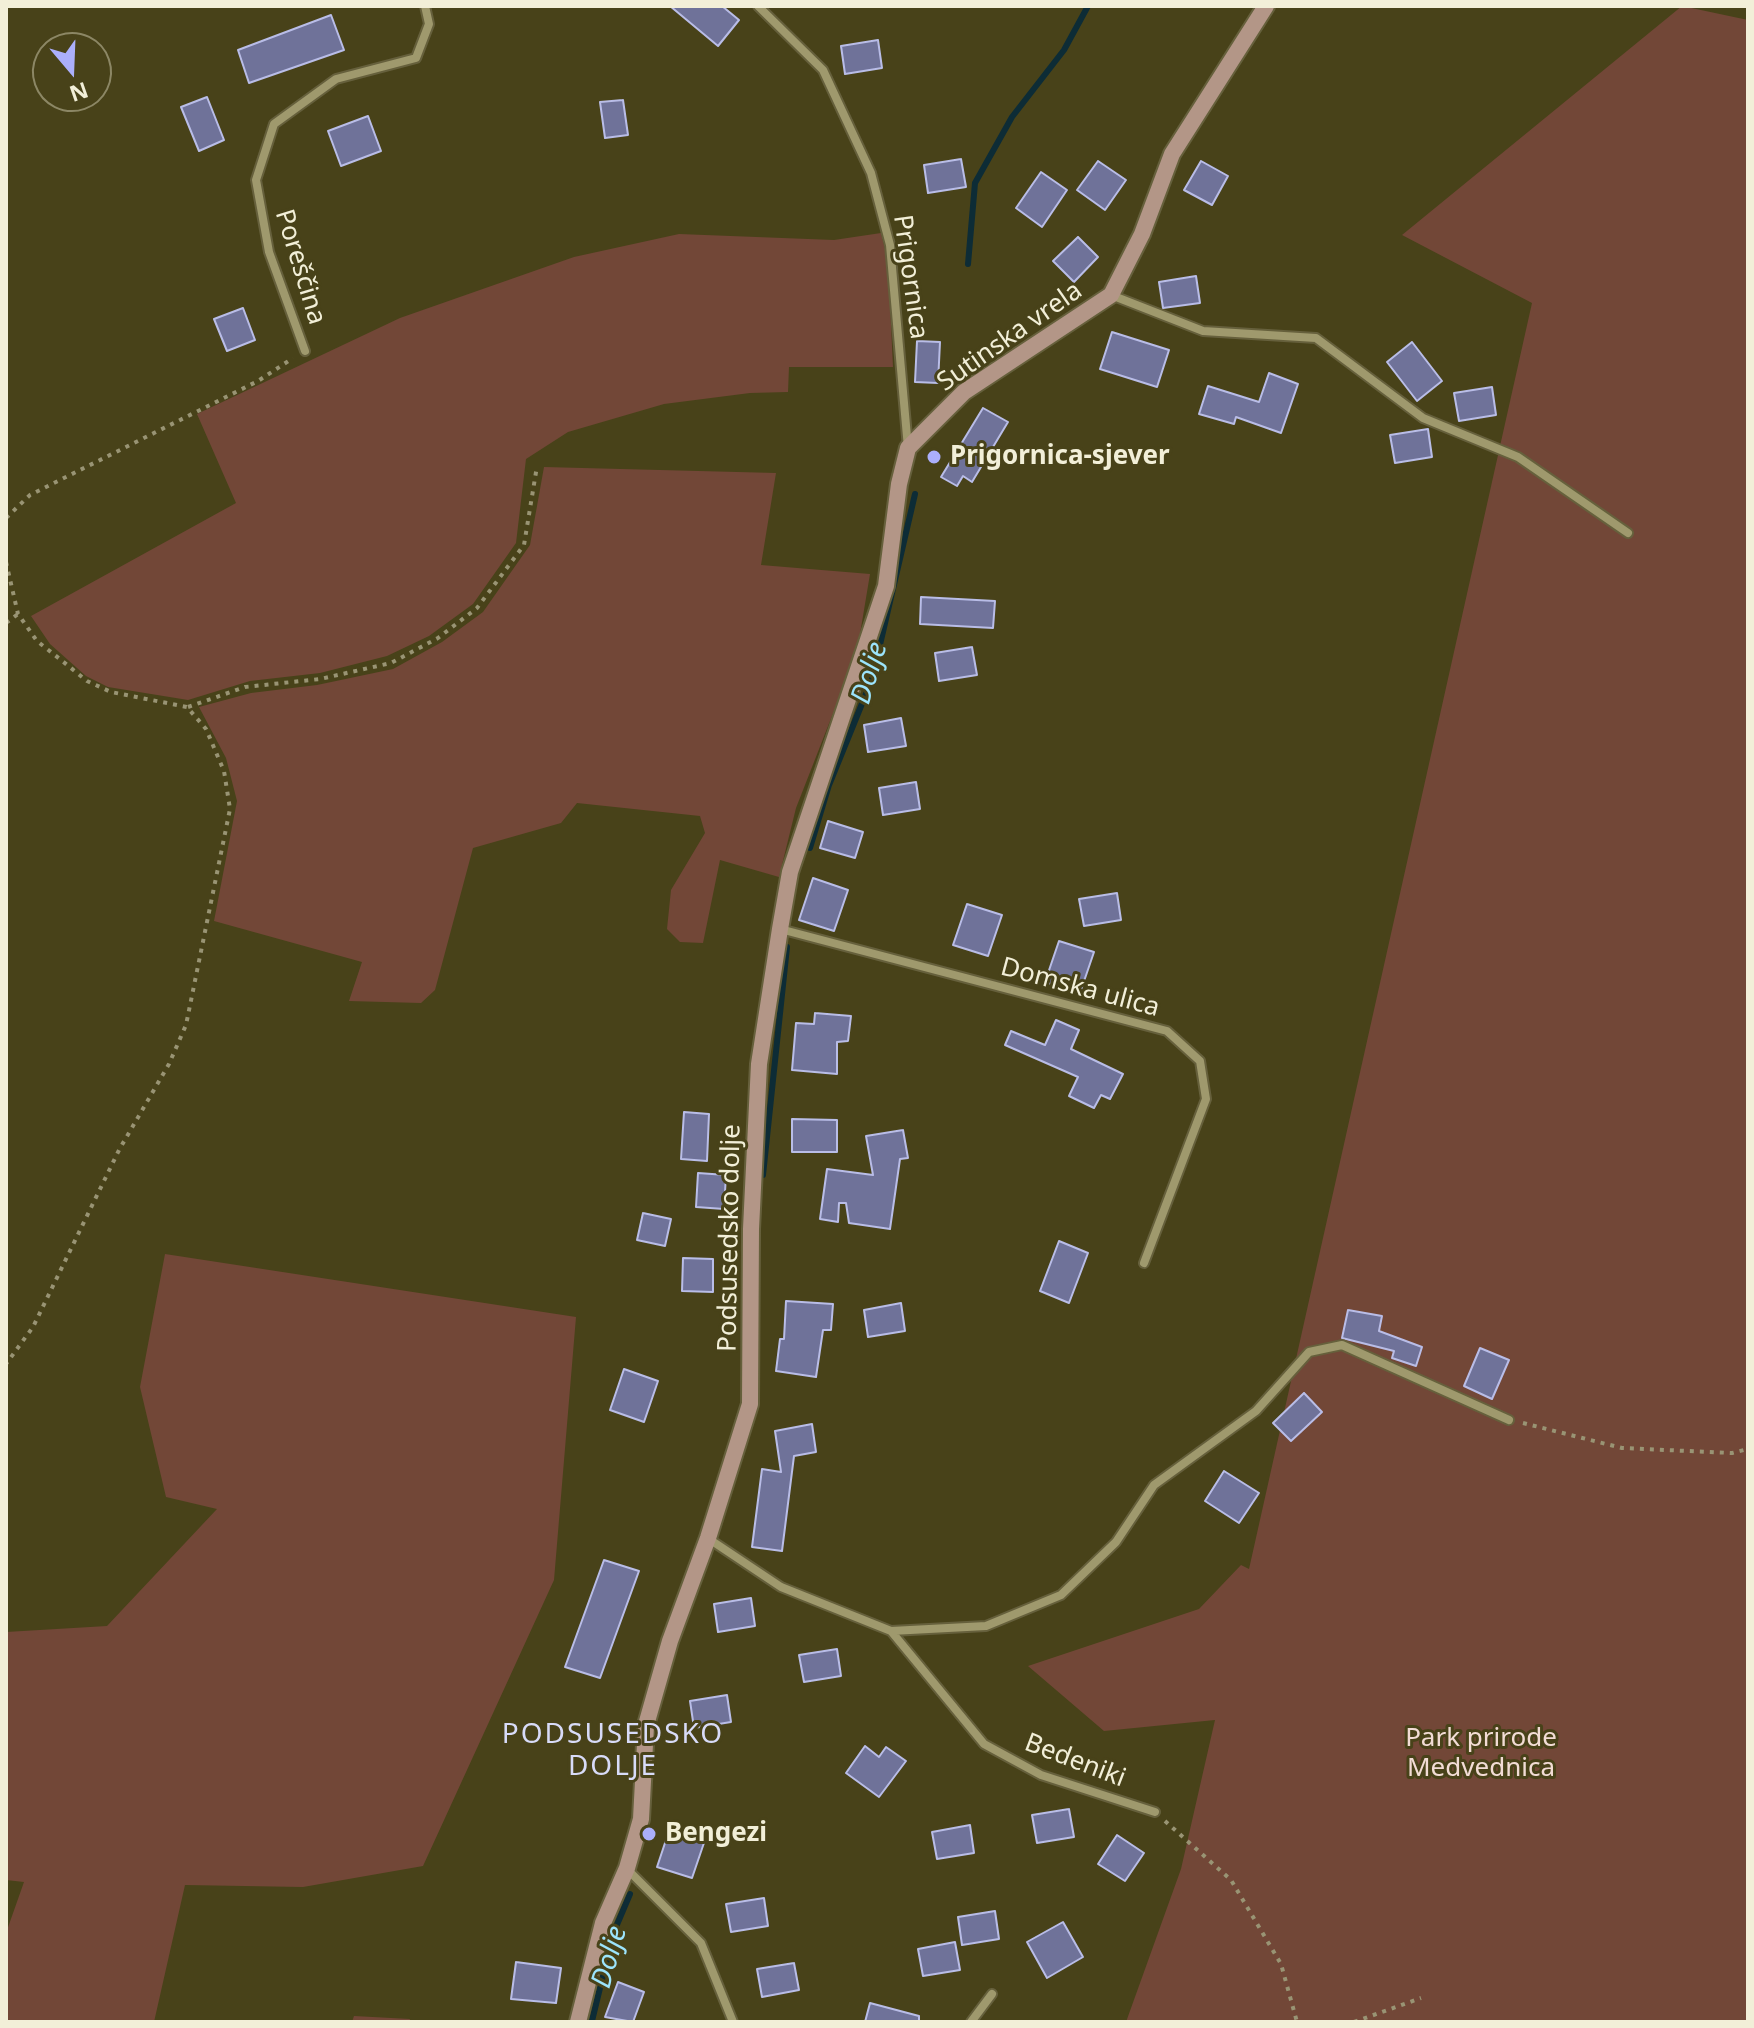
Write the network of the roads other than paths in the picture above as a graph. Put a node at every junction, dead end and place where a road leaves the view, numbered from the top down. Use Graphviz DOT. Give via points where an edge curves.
graph roads {
  1 [pos="425,6"];
  2 [pos="758,6"];
  3 [pos="1266,6"];
  4 [pos="1111,295"];
  5 [pos="305,351"];
  6 [pos="908,448"];
  7 [pos="1628,533"];
  8 [pos="780,929"];
  9 [pos="1144,1263"];
  10 [pos="1509,1420"];
  11 [pos="708,1538"];
  12 [pos="891,1631"];
  13 [pos="1155,1812"];
  14 [pos="627,1868"];
  15 [pos="992,1994"];
  16 [pos="578,2022"];
  17 [pos="733,2022"];
  18 [pos="971,2022"];
  1 -- 5 [label="street, Poreščina" via="429,24 416,58 336,79 274,124 256,180 269,252"];
  2 -- 6 [label="street, Prigornica" via="823,70 871,173 890,245"];
  3 -- 4 [label="street, Sutinska vrela" via="1172,154 1142,234"];
  4 -- 6 [label="street, Sutinska vrela" via="964,392"];
  4 -- 7 [label="street" via="1203,331 1316,338 1423,418 1518,457"];
  6 -- 8 [label="street, Podsusedsko dolje" via="886,586 790,872"];
  8 -- 9 [label="street, Domska ulica" via="1167,1031 1200,1061 1206,1099"];
  8 -- 11 [label="street, Podsusedsko dolje" via="759,1064 750,1404"];
  10 -- 12 [label="street" via="1342,1345 1309,1352 1256,1411 1154,1485 1116,1542 1061,1595 986,1626"];
  11 -- 12 [label="street" via="781,1587"];
  11 -- 14 [label="street, Podsusedsko dolje" via="646,1725 641,1819"];
  12 -- 13 [label="street, Bedeniki" via="984,1744 1041,1775"];
  14 -- 16 [label="street, Podsusedsko dolje" via="603,1923"];
  14 -- 17 [label="street" via="701,1943"];
  15 -- 18 [label="street"];
}
